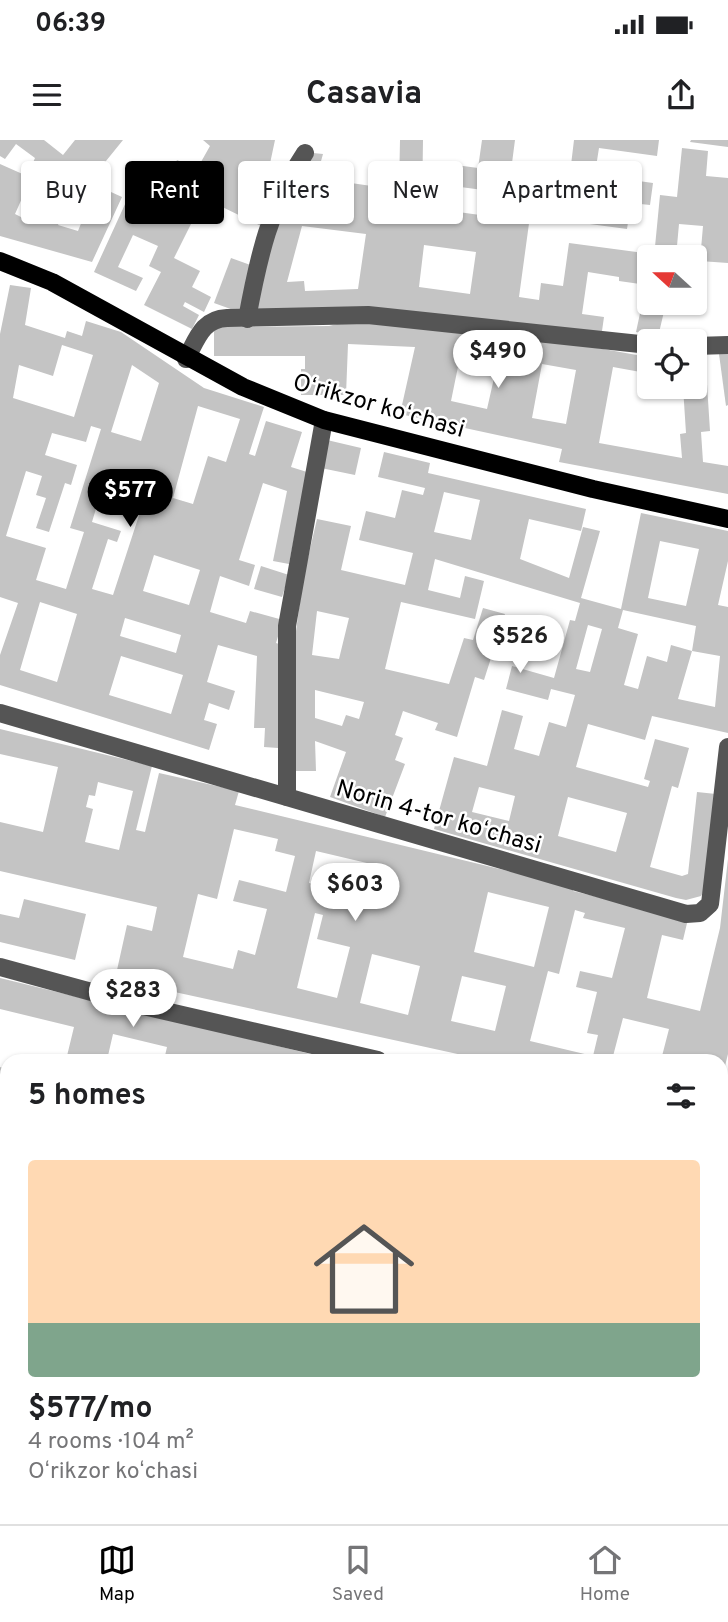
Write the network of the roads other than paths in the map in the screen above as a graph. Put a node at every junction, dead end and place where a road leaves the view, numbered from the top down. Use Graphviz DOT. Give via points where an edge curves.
graph roads {
  1 [pos="305,153"];
  2 [pos="0,261"];
  3 [pos="247,319"];
  4 [pos="637,344"];
  5 [pos="728,345"];
  6 [pos="707,346"];
  7 [pos="186,359"];
  8 [pos="324,420"];
  9 [pos="728,519"];
  10 [pos="0,713"];
  11 [pos="728,747"];
  12 [pos="286,797"];
  13 [pos="0,967"];
  14 [pos="352,1054"];
  1 -- 3 [label="street" via="269,223"];
  2 -- 7 [label="main road, Oʻrikzor koʻchasi" via="52,282"];
  3 -- 4 [label="street" via="368,315"];
  3 -- 7 [label="street" via="214,318 204,326"];
  5 -- 6 [label="street"];
  7 -- 8 [label="main road, Oʻrikzor koʻchasi"];
  8 -- 9 [label="main road, Oʻrikzor koʻchasi"];
  8 -- 12 [label="street" via="287,626"];
  10 -- 12 [label="street, Norin 4-tor koʻchasi"];
  11 -- 12 [label="street, Norin 4-tor koʻchasi" via="713,890 710,904 700,914 686,914"];
  13 -- 14 [label="street"];
}
